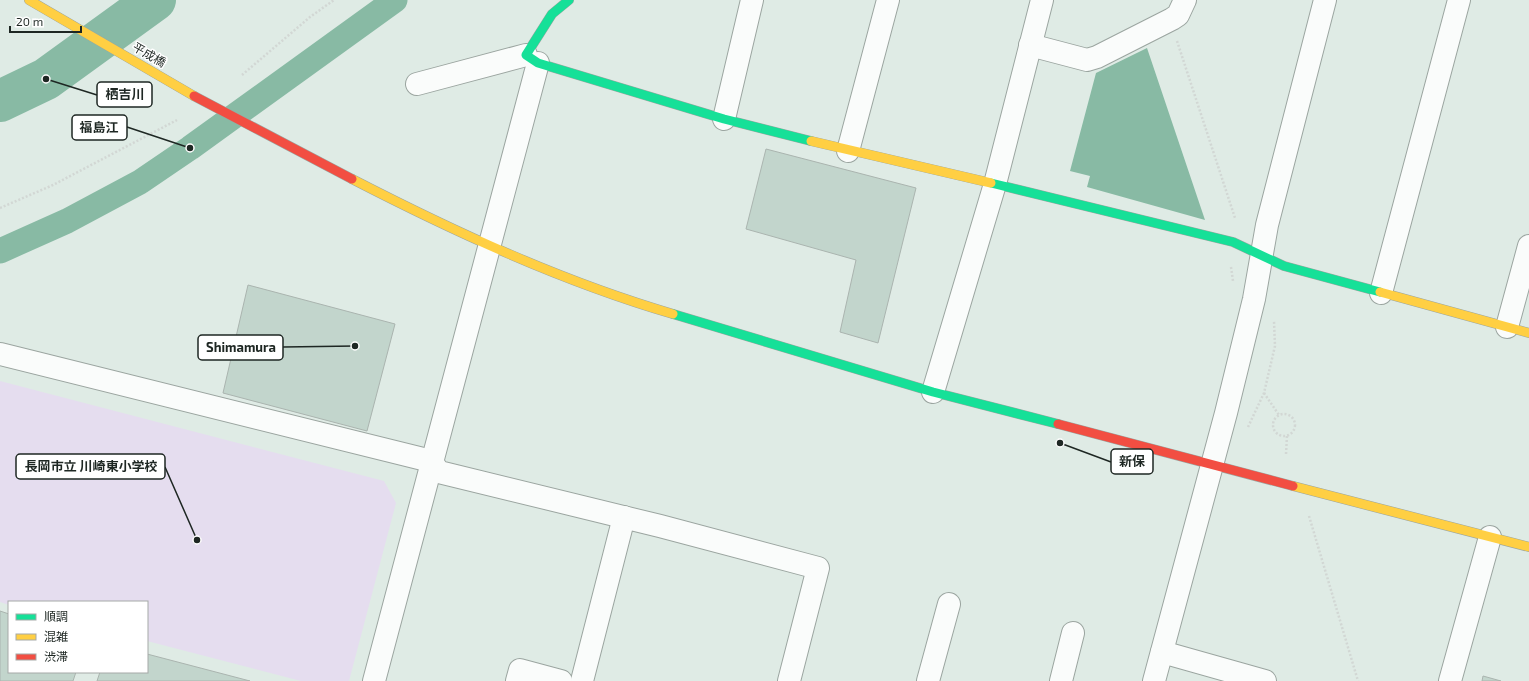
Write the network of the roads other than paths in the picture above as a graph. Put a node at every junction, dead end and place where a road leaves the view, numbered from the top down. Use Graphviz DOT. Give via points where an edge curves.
graph roads {
  1 [pos="29,0"];
  2 [pos="570,0"];
  3 [pos="752,0"];
  4 [pos="888,0"];
  5 [pos="1042,0"];
  6 [pos="1185,0"];
  7 [pos="1325,0"];
  8 [pos="1459,0"];
  9 [pos="1030,45"];
  10 [pos="532,59"];
  11 [pos="417,84"];
  12 [pos="724,119"];
  13 [pos="848,151"];
  14 [pos="994,184"];
  15 [pos="488,245"];
  16 [pos="1529,246"];
  17 [pos="1261,255"];
  18 [pos="1381,293"];
  19 [pos="1508,327"];
  20 [pos="1529,333"];
  21 [pos="0,354"];
  22 [pos="933,392"];
  23 [pos="431,461"];
  24 [pos="1213,464"];
  25 [pos="624,517"];
  26 [pos="1490,537"];
  27 [pos="1529,547"];
  28 [pos="949,604"];
  29 [pos="1073,633"];
  30 [pos="1162,652"];
  31 [pos="374,681"];
  32 [pos="517,681"];
  33 [pos="561,681"];
  34 [pos="582,681"];
  35 [pos="788,681"];
  36 [pos="928,681"];
  37 [pos="1061,681"];
  38 [pos="1154,681"];
  39 [pos="1265,681"];
  40 [pos="1450,681"];
  1 -- 15 [label="street, 平成橋" via="272,138 426,217"];
  2 -- 10 [label="street" via="552,14"];
  3 -- 12 [label="street"];
  4 -- 13 [label="street"];
  5 -- 9 [label="street"];
  6 -- 9 [label="street" via="1178,15 1172,19 1087,60"];
  7 -- 17 [label="street"];
  8 -- 18 [label="street"];
  9 -- 14 [label="street"];
  10 -- 11 [label="street"];
  10 -- 12 [label="street"];
  10 -- 15 [label="street"];
  12 -- 13 [label="street"];
  13 -- 14 [label="street"];
  14 -- 17 [label="street" via="1233,242"];
  14 -- 22 [label="street"];
  15 -- 22 [label="street, 平成橋" via="552,272 653,308"];
  15 -- 23 [label="street"];
  16 -- 19 [label="street"];
  17 -- 18 [label="street" via="1284,266"];
  17 -- 24 [label="street" via="1254,299"];
  18 -- 19 [label="street"];
  19 -- 20 [label="street"];
  21 -- 23 [label="street"];
  22 -- 24 [label="street, 平成橋"];
  23 -- 25 [label="street" via="439,472"];
  23 -- 31 [label="street"];
  24 -- 26 [label="street, 平成橋"];
  24 -- 30 [label="street"];
  25 -- 34 [label="street"];
  25 -- 35 [label="street" via="818,568"];
  26 -- 27 [label="street, 平成橋"];
  26 -- 40 [label="street"];
  28 -- 36 [label="street"];
  29 -- 37 [label="street"];
  30 -- 38 [label="street"];
  30 -- 39 [label="street"];
  32 -- 33 [label="street" via="520,670"];
}
